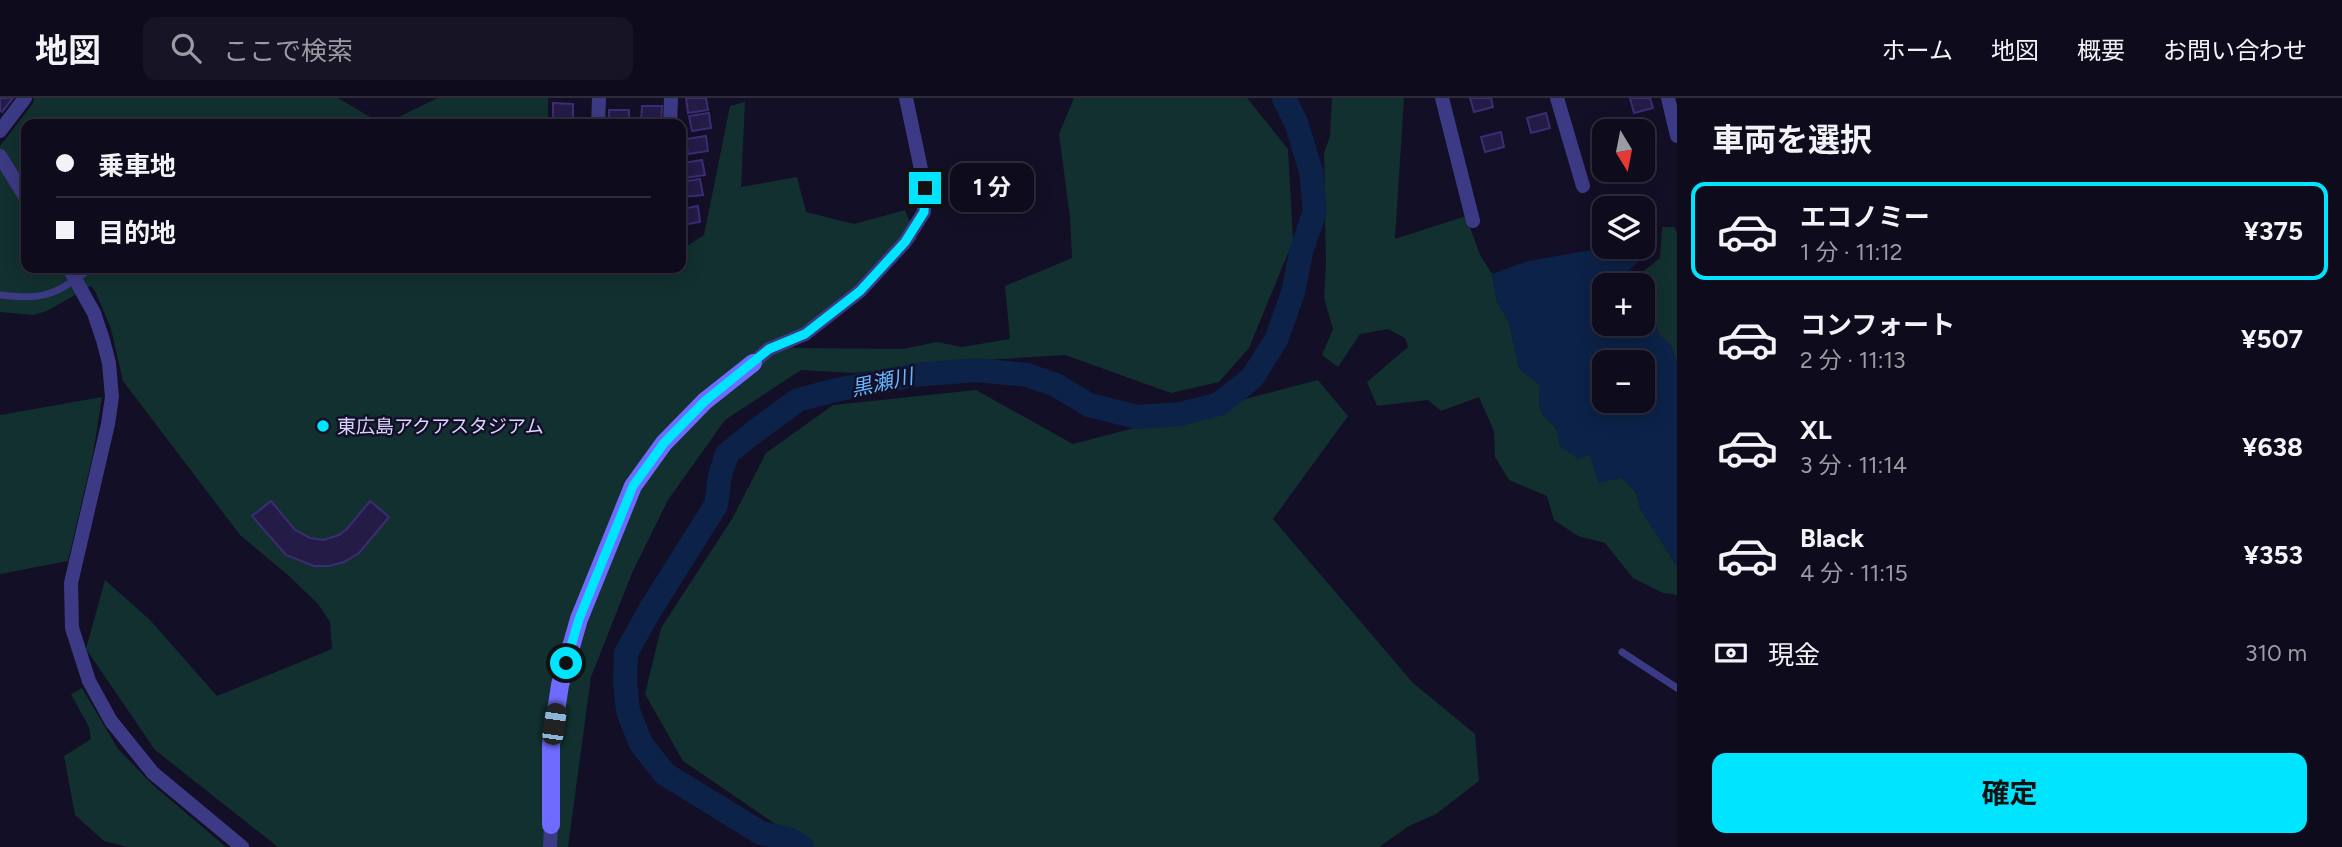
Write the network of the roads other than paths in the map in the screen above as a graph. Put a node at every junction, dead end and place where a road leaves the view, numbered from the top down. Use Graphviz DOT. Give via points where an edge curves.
graph roads {
  1 [pos="25,98"];
  2 [pos="599,98"];
  3 [pos="671,98"];
  4 [pos="906,98"];
  5 [pos="1442,98"];
  6 [pos="1557,98"];
  7 [pos="1668,98"];
  8 [pos="598,119"];
  9 [pos="670,119"];
  10 [pos="0,131"];
  11 [pos="1677,136"];
  12 [pos="0,156"];
  13 [pos="1583,186"];
  14 [pos="21,190"];
  15 [pos="1473,221"];
  16 [pos="73,274"];
  17 [pos="0,295"];
  18 [pos="753,363"];
  19 [pos="1622,652"];
  20 [pos="1677,688"];
  21 [pos="551,825"];
  22 [pos="242,847"];
  23 [pos="550,847"];
  1 -- 10 [label="street"];
  2 -- 8 [label="street"];
  3 -- 9 [label="street"];
  4 -- 18 [label="street" via="925,188 924,212 905,242 860,291 805,334 769,349"];
  5 -- 15 [label="street"];
  6 -- 13 [label="street"];
  7 -- 11 [label="street"];
  12 -- 14 [label="street"];
  16 -- 17 [label="lane" via="40,297"];
  16 -- 22 [label="street" via="103,340 112,397 71,583 72,628 89,681 111,721 153,773"];
  18 -- 21 [label="street" via="688,418 633,486 579,619 560,685 551,744"];
  19 -- 20 [label="lane"];
  21 -- 23 [label="street"];
}
